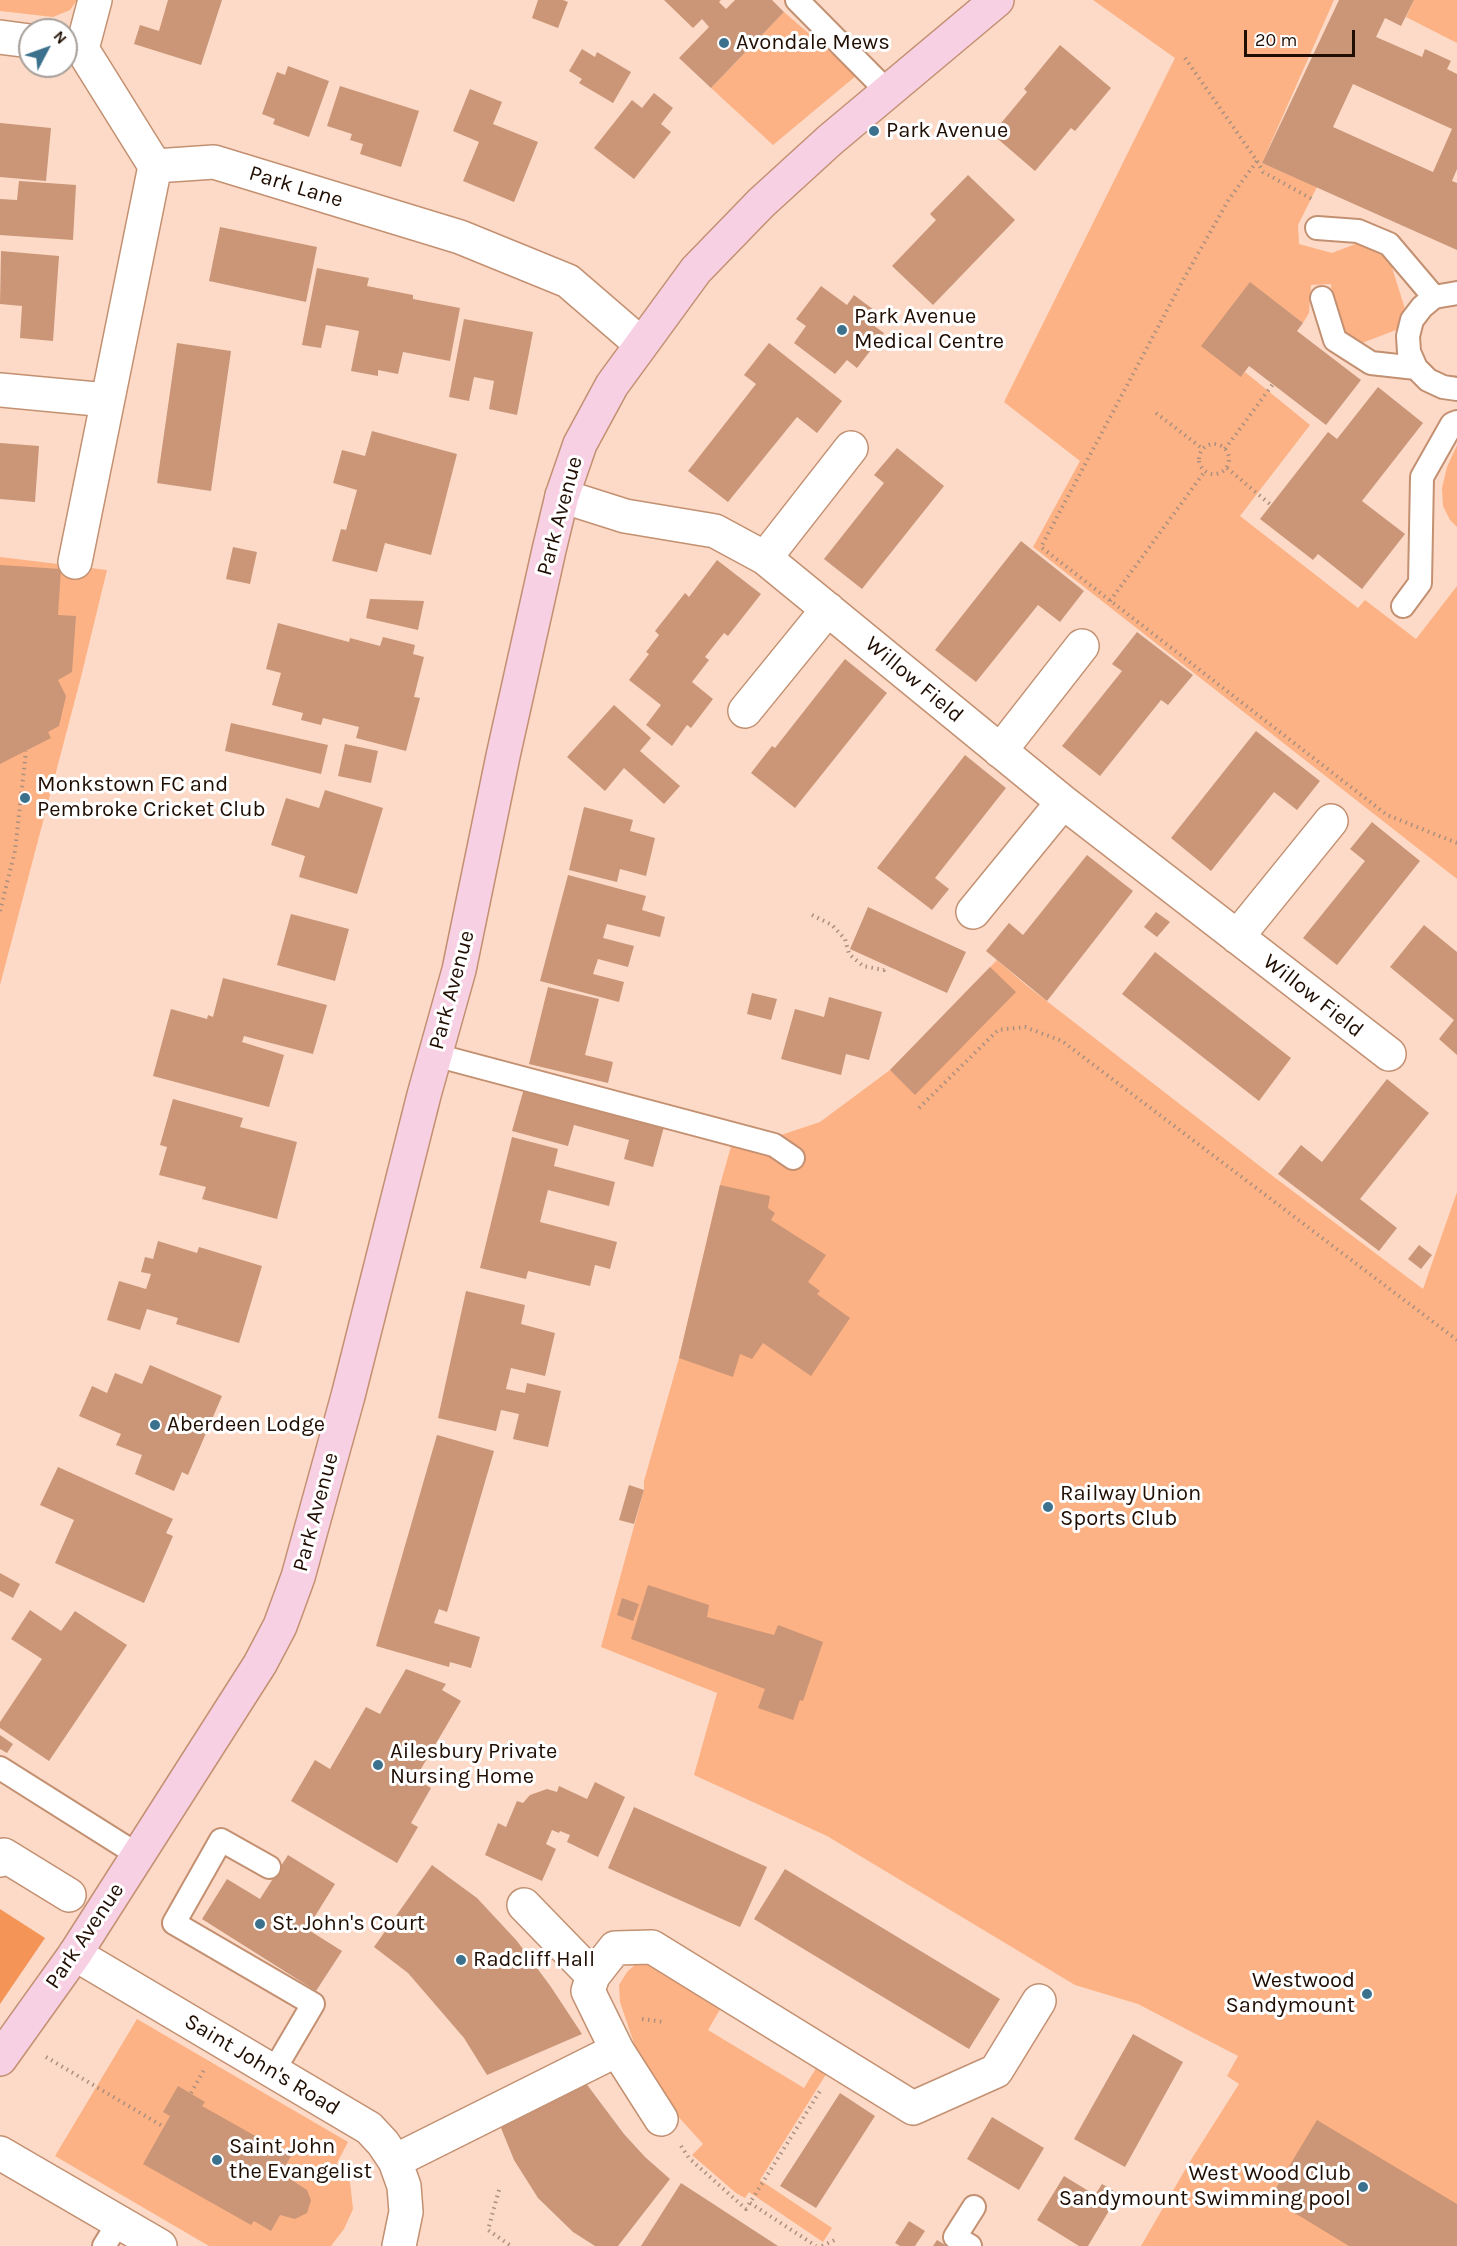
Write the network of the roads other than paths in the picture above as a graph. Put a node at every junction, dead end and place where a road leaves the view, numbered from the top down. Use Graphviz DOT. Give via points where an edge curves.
graph roads {
  1 [pos="95,0"];
  2 [pos="797,0"];
  3 [pos="997,0"];
  4 [pos="0,37"];
  5 [pos="18,39"];
  6 [pos="78,39"];
  7 [pos="78,54"];
  8 [pos="887,91"];
  9 [pos="155,165"];
  10 [pos="1317,228"];
  11 [pos="1457,293"];
  12 [pos="1434,297"];
  13 [pos="1322,298"];
  14 [pos="641,344"];
  15 [pos="1416,368"];
  16 [pos="1457,389"];
  17 [pos="0,390"];
  18 [pos="107,400"];
  19 [pos="1457,422"];
  20 [pos="851,448"];
  21 [pos="562,496"];
  22 [pos="765,558"];
  23 [pos="75,562"];
  24 [pos="1403,606"];
  25 [pos="828,609"];
  26 [pos="1082,646"];
  27 [pos="745,711"];
  28 [pos="1000,752"];
  29 [pos="1063,802"];
  30 [pos="1331,820"];
  31 [pos="973,912"];
  32 [pos="1237,937"];
  33 [pos="1389,1054"];
  34 [pos="435,1055"];
  35 [pos="793,1158"];
  36 [pos="0,1768"];
  37 [pos="138,1855"];
  38 [pos="0,1860"];
  39 [pos="269,1867"];
  40 [pos="69,1895"];
  41 [pos="524,1905"];
  42 [pos="75,1954"];
  43 [pos="593,1976"];
  44 [pos="1040,2001"];
  45 [pos="7,2049"];
  46 [pos="617,2050"];
  47 [pos="273,2072"];
  48 [pos="661,2119"];
  49 [pos="0,2153"];
  50 [pos="395,2161"];
  51 [pos="974,2207"];
  52 [pos="112,2234"];
  53 [pos="160,2246"];
  54 [pos="399,2246"];
  55 [pos="970,2246"];
  1 -- 6 [label="street"];
  2 -- 8 [label="lane"];
  3 -- 8 [label="street, Park Avenue"];
  4 -- 5 [label="street"];
  7 -- 9 [label="street"];
  8 -- 14 [label="street, Park Avenue" via="761,203 716,249"];
  9 -- 14 [label="street, Park Lane" via="214,162 460,237 568,281"];
  9 -- 18 [label="street"];
  10 -- 12 [label="lane" via="1358,231 1389,244"];
  11 -- 12 [label="lane"];
  12 -- 15 [label="lane" via="1412,320 1409,352"];
  13 -- 15 [label="lane" via="1335,340 1371,363"];
  14 -- 21 [label="street, Park Avenue" via="612,385 580,444"];
  15 -- 16 [label="lane" via="1428,380"];
  17 -- 18 [label="street"];
  18 -- 23 [label="street"];
  19 -- 24 [label="lane" via="1452,424 1422,477 1420,583"];
  20 -- 22 [label="street"];
  21 -- 22 [label="street, Willow Field" via="626,516 715,531"];
  21 -- 34 [label="street, Park Avenue" via="459,970"];
  22 -- 25 [label="street, Willow Field"];
  25 -- 27 [label="street"];
  25 -- 28 [label="street, Willow Field"];
  26 -- 28 [label="street"];
  28 -- 29 [label="street, Willow Field"];
  29 -- 31 [label="street"];
  29 -- 32 [label="street, Willow Field"];
  30 -- 32 [label="street"];
  32 -- 33 [label="street, Willow Field"];
  34 -- 35 [label="lane" via="774,1145"];
  34 -- 37 [label="street, Park Avenue" via="348,1396 298,1577 280,1626 260,1664"];
  36 -- 37 [label="lane"];
  37 -- 42 [label="street, Park Avenue"];
  38 -- 40 [label="street" via="4,1855"];
  39 -- 47 [label="lane" via="221,1840 174,1923 313,2004"];
  41 -- 43 [label="street"];
  42 -- 45 [label="street, Park Avenue"];
  42 -- 47 [label="street, Saint John's Road"];
  43 -- 44 [label="street" via="615,1948 652,1947 913,2108 996,2071"];
  43 -- 46 [label="street" via="588,1991"];
  46 -- 48 [label="street"];
  46 -- 50 [label="street"];
  47 -- 50 [label="street, Saint John's Road" via="369,2128"];
  49 -- 52 [label="street"];
  50 -- 54 [label="street, Saint John's Road" via="404,2186 406,2212"];
  51 -- 55 [label="lane" via="955,2237"];
  52 -- 53 [label="street"];
}
